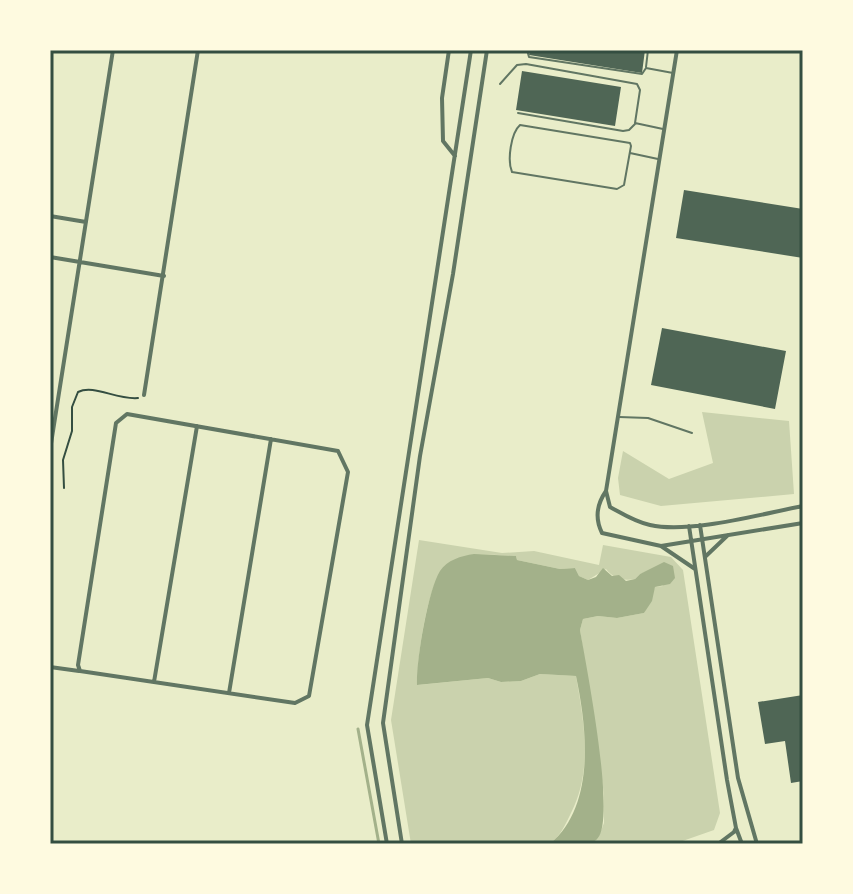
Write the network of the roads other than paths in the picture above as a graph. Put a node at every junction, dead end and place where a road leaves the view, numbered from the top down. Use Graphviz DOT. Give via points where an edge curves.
graph roads {
  1 [pos="113,50"];
  2 [pos="198,50"];
  3 [pos="449,50"];
  4 [pos="471,50"];
  5 [pos="487,50"];
  6 [pos="527,50"];
  7 [pos="648,50"];
  8 [pos="677,50"];
  9 [pos="646,68"];
  10 [pos="674,73"];
  11 [pos="500,84"];
  12 [pos="518,113"];
  13 [pos="635,123"];
  14 [pos="665,129"];
  15 [pos="630,153"];
  16 [pos="455,156"];
  17 [pos="660,159"];
  18 [pos="50,216"];
  19 [pos="86,222"];
  20 [pos="50,257"];
  21 [pos="79,262"];
  22 [pos="164,276"];
  23 [pos="143,397"];
  24 [pos="623,417"];
  25 [pos="197,426"];
  26 [pos="692,433"];
  27 [pos="271,439"];
  28 [pos="50,450"];
  29 [pos="606,491"];
  30 [pos="803,506"];
  31 [pos="803,523"];
  32 [pos="700,525"];
  33 [pos="689,526"];
  34 [pos="730,533"];
  35 [pos="703,538"];
  36 [pos="691,540"];
  37 [pos="661,546"];
  38 [pos="706,560"];
  39 [pos="695,569"];
  40 [pos="50,667"];
  41 [pos="80,671"];
  42 [pos="154,682"];
  43 [pos="229,693"];
  44 [pos="736,828"];
  45 [pos="387,844"];
  46 [pos="402,844"];
  47 [pos="718,844"];
  48 [pos="742,844"];
  49 [pos="756,844"];
  1 -- 19 [label="street"];
  2 -- 22 [label="street"];
  3 -- 16 [label="street" via="443,141"];
  4 -- 16 [label="street"];
  5 -- 46 [label="street" via="420,456 383,723"];
  6 -- 9 [label="lane" via="529,57 642,74"];
  7 -- 9 [label="lane"];
  8 -- 10 [label="street"];
  9 -- 10 [label="lane"];
  10 -- 14 [label="street"];
  11 -- 13 [label="lane" via="517,65 526,64 637,84"];
  12 -- 13 [label="lane" via="623,131"];
  13 -- 14 [label="lane"];
  14 -- 17 [label="street"];
  15 -- 15 [label="lane" via="624,185 617,189 509,168 520,125 630,143"];
  15 -- 17 [label="lane"];
  16 -- 45 [label="street" via="367,725"];
  17 -- 24 [label="street"];
  18 -- 19 [label="street"];
  19 -- 21 [label="street"];
  20 -- 21 [label="street"];
  21 -- 22 [label="street"];
  21 -- 28 [label="street"];
  22 -- 23 [label="street"];
  24 -- 26 [label="lane" via="648,418"];
  24 -- 29 [label="street"];
  25 -- 27 [label="street"];
  25 -- 41 [label="street" via="127,414 116,423"];
  25 -- 42 [label="street"];
  27 -- 43 [label="street"];
  27 -- 43 [label="street" via="338,451 348,472 309,696 295,703"];
  29 -- 33 [label="street" via="610,507 631,519"];
  29 -- 37 [label="street" via="598,516 602,533"];
  30 -- 32 [label="street"];
  31 -- 34 [label="street"];
  32 -- 33 [label="street"];
  32 -- 35 [label="street"];
  33 -- 36 [label="street"];
  34 -- 35 [label="street"];
  34 -- 38 [label="street"];
  35 -- 36 [label="street"];
  35 -- 38 [label="street"];
  36 -- 37 [label="street"];
  36 -- 39 [label="street"];
  37 -- 39 [label="street"];
  38 -- 49 [label="street" via="738,778"];
  39 -- 44 [label="street"];
  40 -- 41 [label="street"];
  41 -- 42 [label="street"];
  42 -- 43 [label="street"];
  44 -- 47 [label="street"];
  44 -- 48 [label="street"];
}
